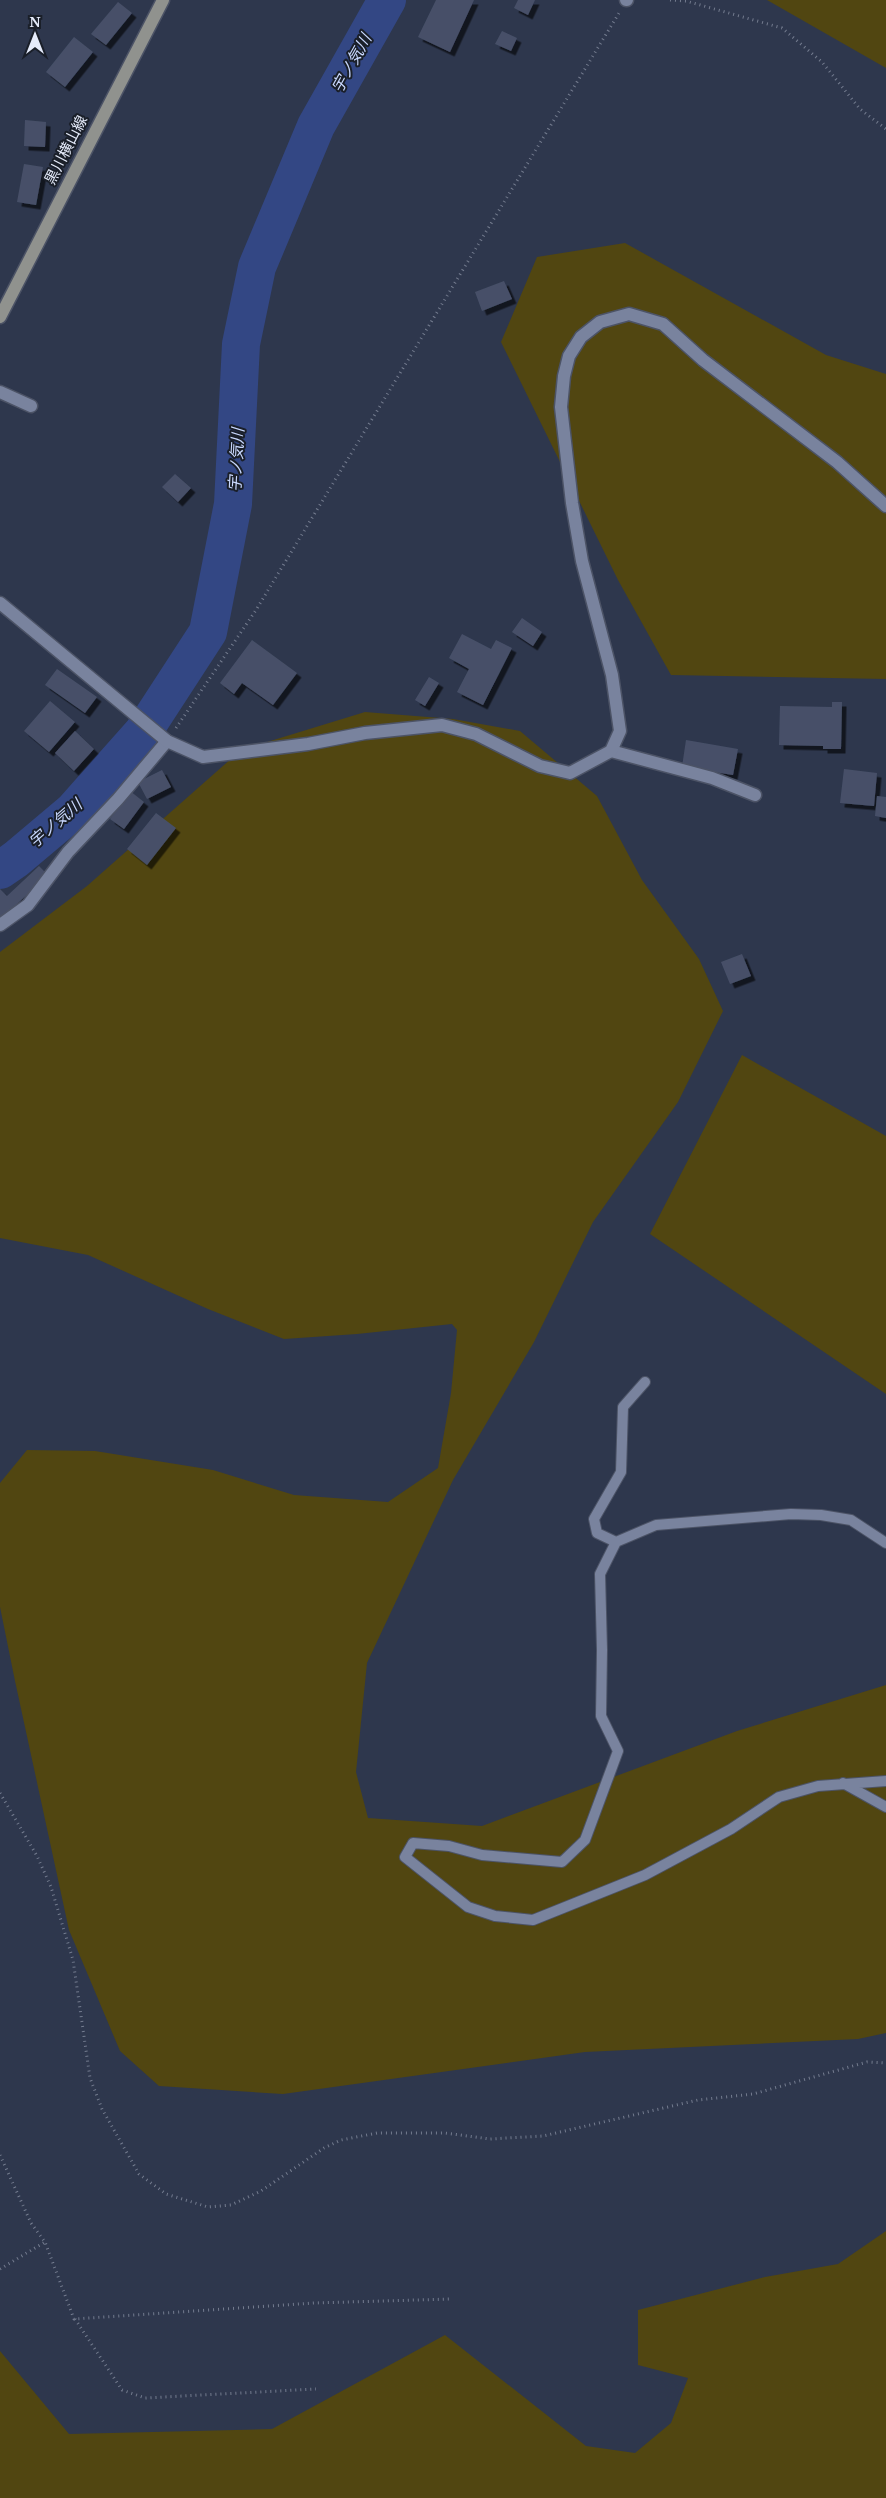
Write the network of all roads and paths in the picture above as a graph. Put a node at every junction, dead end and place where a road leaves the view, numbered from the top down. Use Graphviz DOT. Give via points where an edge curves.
graph roads {
  1 [pos="162,0"];
  2 [pos="627,0"];
  3 [pos="670,0"];
  4 [pos="886,129"];
  5 [pos="0,317"];
  6 [pos="0,392"];
  7 [pos="31,406"];
  8 [pos="886,506"];
  9 [pos="0,603"];
  10 [pos="167,741"];
  11 [pos="611,751"];
  12 [pos="755,795"];
  13 [pos="0,925"];
  14 [pos="644,1382"];
  15 [pos="616,1542"];
  16 [pos="886,1543"];
  17 [pos="886,1781"];
  18 [pos="843,1783"];
  19 [pos="0,1794"];
  20 [pos="886,1807"];
  21 [pos="886,2062"];
  22 [pos="0,2155"];
  23 [pos="45,2242"];
  24 [pos="0,2269"];
  25 [pos="451,2299"];
  26 [pos="74,2319"];
  27 [pos="316,2389"];
  1 -- 5 [label="main road, 黒川横山線"];
  2 -- 10 [label="path" via="256,610"];
  3 -- 4 [label="path" via="686,1 782,28 822,62 860,109"];
  6 -- 7 [label="street"];
  8 -- 11 [label="street" via="837,462 703,360 663,324 629,314 600,322 581,337 569,356 561,407 582,561 612,675 620,730"];
  9 -- 10 [label="street"];
  10 -- 11 [label="street" via="202,757 442,725 476,734 540,766 570,773"];
  10 -- 13 [label="street" via="68,852 28,905"];
  11 -- 12 [label="street" via="712,778"];
  14 -- 15 [label="lane" via="623,1407 621,1472 594,1519 598,1533"];
  15 -- 16 [label="lane" via="656,1524 801,1514 850,1520"];
  15 -- 18 [label="lane" via="600,1574 600,1716 618,1751 585,1840 562,1862 482,1855 449,1846 413,1842 405,1857 468,1907 495,1916 533,1920 645,1875 731,1829 779,1797"];
  17 -- 18 [label="lane"];
  18 -- 20 [label="lane"];
  19 -- 21 [label="path" via="37,1856 51,1887 72,1960 90,2078 102,2109 139,2174 166,2194 208,2207 231,2205 261,2192 324,2148 368,2134 445,2133 490,2138 543,2136 698,2100 753,2094 866,2062"];
  22 -- 23 [label="path" via="31,2223"];
  23 -- 24 [label="path"];
  23 -- 26 [label="path"];
  25 -- 26 [label="path" via="314,2303"];
  26 -- 27 [label="path" via="122,2390 145,2398"];
}
